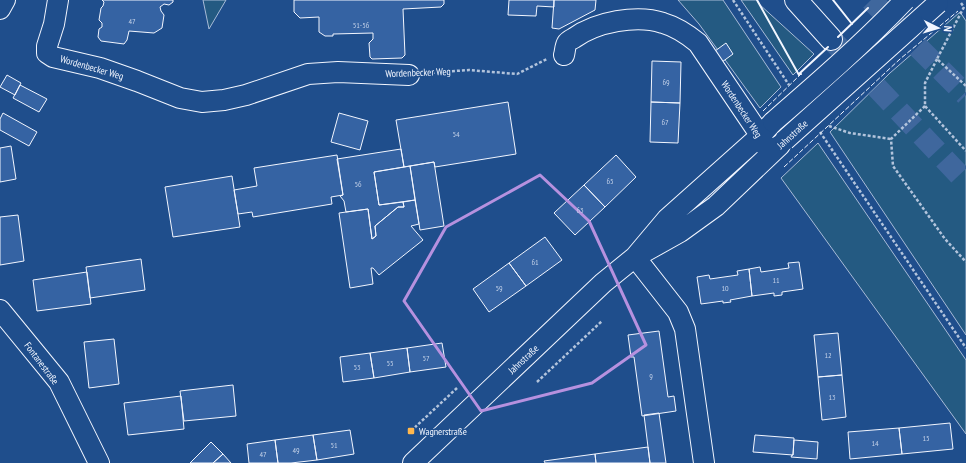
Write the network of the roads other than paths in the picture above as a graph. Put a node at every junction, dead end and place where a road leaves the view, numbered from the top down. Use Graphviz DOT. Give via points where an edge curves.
graph roads {
  1 [pos="5,0"];
  2 [pos="58,0"];
  3 [pos="796,0"];
  4 [pos="905,0"];
  5 [pos="940,2"];
  6 [pos="0,9"];
  7 [pos="831,39"];
  8 [pos="564,56"];
  9 [pos="409,75"];
  10 [pos="766,129"];
  11 [pos="770,154"];
  12 [pos="635,257"];
  13 [pos="0,310"];
  14 [pos="99,463"];
  15 [pos="413,463"];
  16 [pos="704,463"];
  1 -- 6 [label="street"];
  2 -- 9 [label="street, Wordenbecker Weg" via="47,53 53,57 100,68 180,98 202,102 224,100 308,74 338,72"];
  3 -- 7 [label="highway"];
  4 -- 10 [label="street, Jahnstraße, bridge"];
  5 -- 11 [label="street, Jahnstraße, bridge"];
  8 -- 10 [label="street, Wordenbecker Weg" via="567,43 594,28 635,19 662,22 687,34 698,43"];
  10 -- 11 [label="street, Wordenbecker Weg"];
  10 -- 12 [label="street, Jahnstraße" via="667,219"];
  11 -- 12 [label="street, Jahnstraße" via="710,210 680,232"];
  12 -- 15 [label="street, Jahnstraße" via="603,283"];
  12 -- 16 [label="street" via="678,312 685,329"];
  13 -- 14 [label="street, Fontanestraße" via="59,382"];
}
